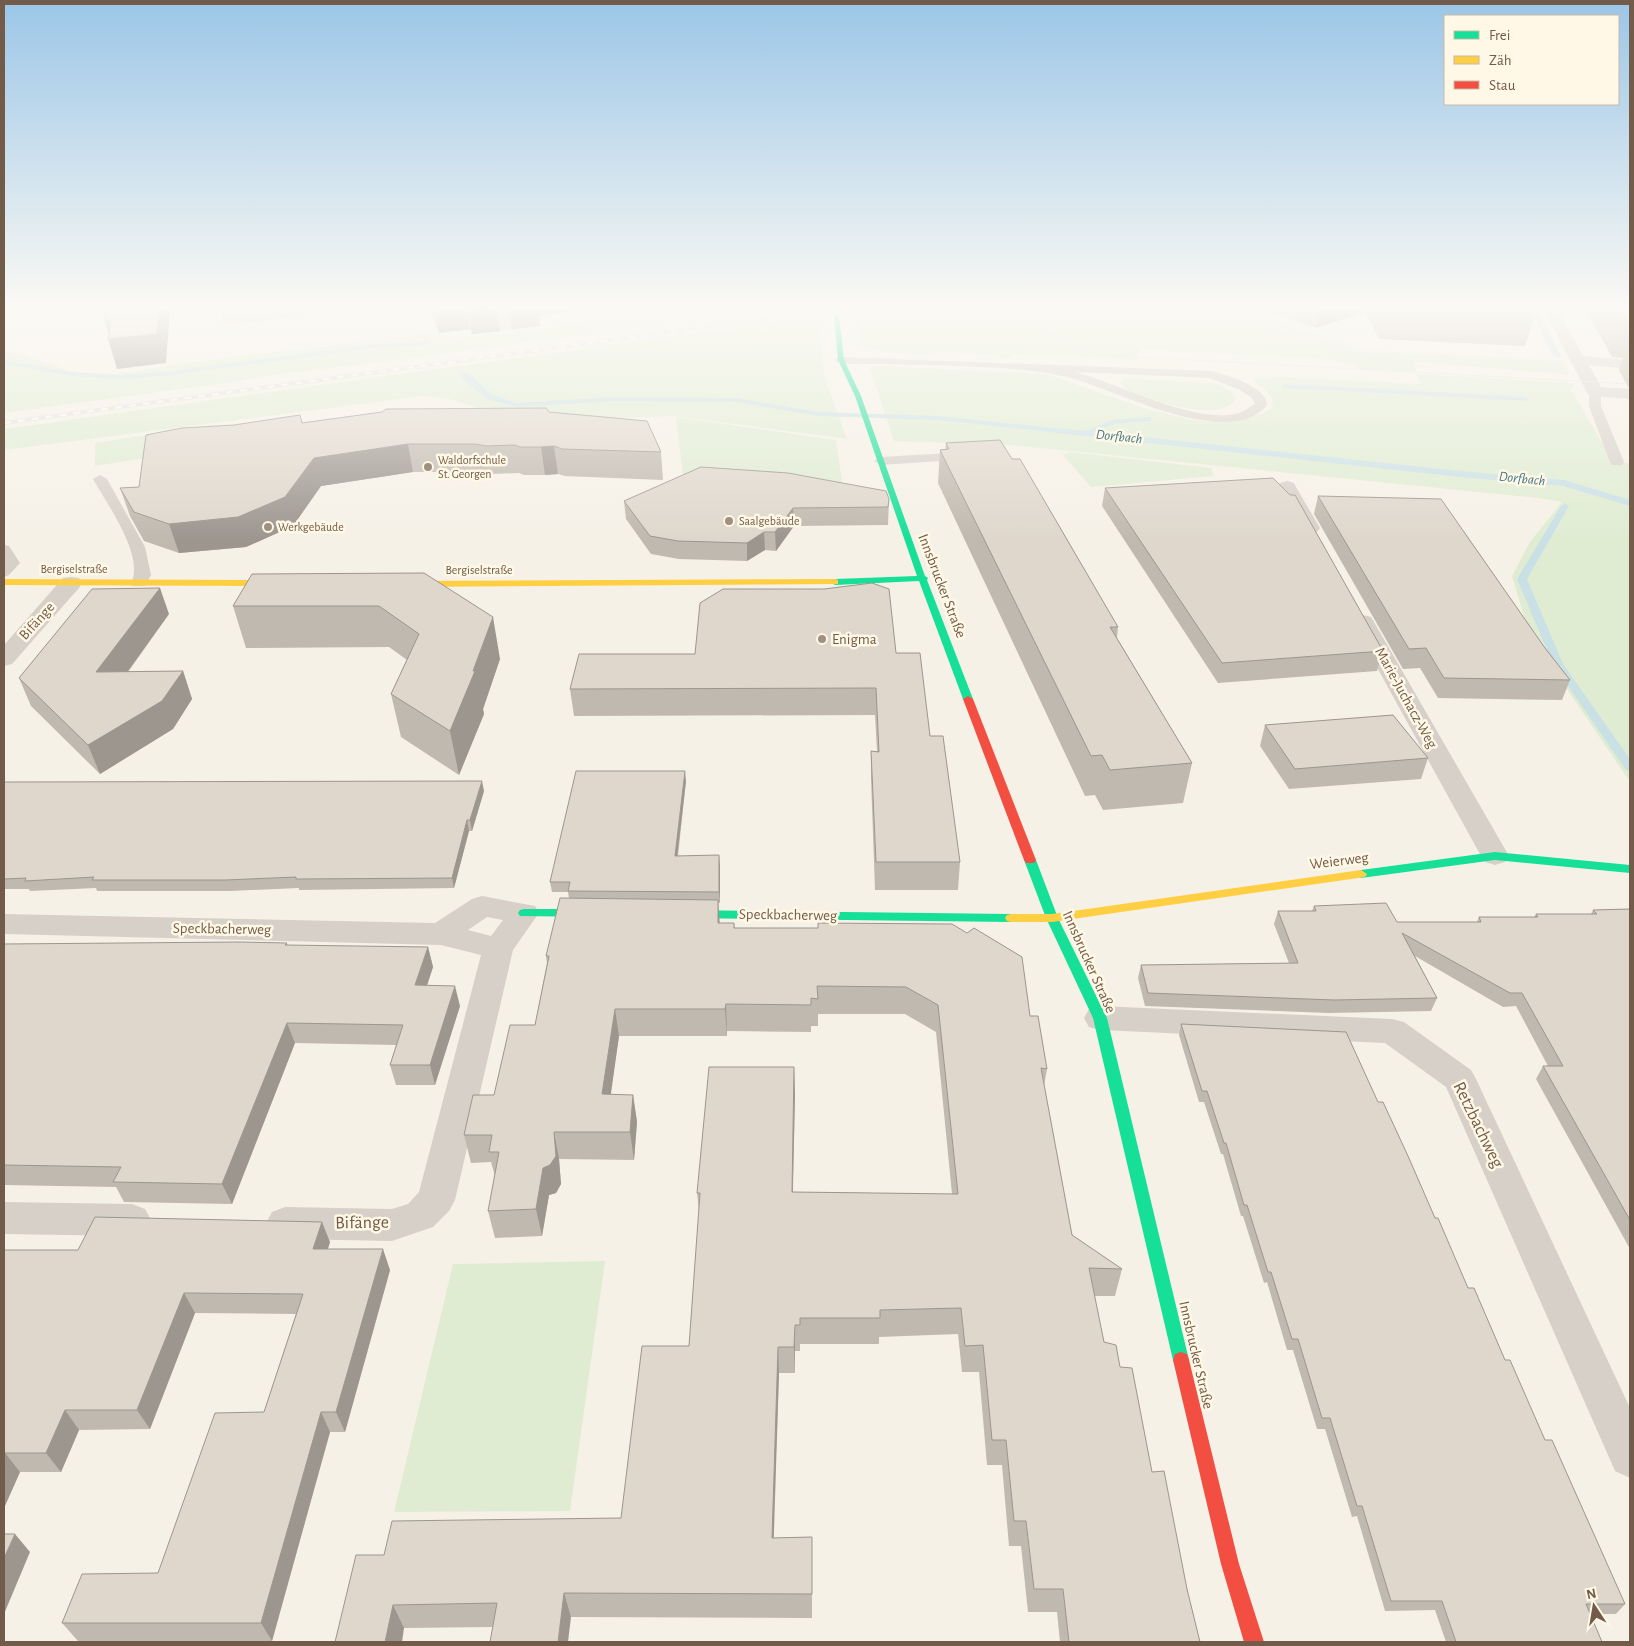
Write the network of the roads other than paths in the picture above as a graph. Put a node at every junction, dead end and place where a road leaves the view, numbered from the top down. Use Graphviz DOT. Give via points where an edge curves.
graph roads {
  1 [pos="853,386"];
  2 [pos="1104,386"];
  3 [pos="1242,386"];
  4 [pos="1592,386"];
  5 [pos="1595,392"];
  6 [pos="1630,394"];
  7 [pos="984,454"];
  8 [pos="880,462"];
  9 [pos="1617,462"];
  10 [pos="100,479"];
  11 [pos="1287,487"];
  12 [pos="1319,544"];
  13 [pos="4,549"];
  14 [pos="4,572"];
  15 [pos="924,578"];
  16 [pos="4,582"];
  17 [pos="71,583"];
  18 [pos="139,583"];
  19 [pos="295,583"];
  20 [pos="393,584"];
  21 [pos="1353,604"];
  22 [pos="4,658"];
  23 [pos="1495,856"];
  24 [pos="1630,869"];
  25 [pos="524,913"];
  26 [pos="603,914"];
  27 [pos="673,914"];
  28 [pos="1052,918"];
  29 [pos="4,924"];
  30 [pos="441,934"];
  31 [pos="498,948"];
  32 [pos="1100,1018"];
  33 [pos="4,1218"];
  34 [pos="163,1221"];
  35 [pos="253,1222"];
  36 [pos="1630,1456"];
  37 [pos="1254,1642"];
  1 -- 8 [label="street, Innsbrucker Straße"];
  2 -- 3 [label="lane" via="1172,410 1211,418 1239,416 1261,405 1258,396"];
  4 -- 5 [label="street"];
  5 -- 6 [label="street"];
  5 -- 9 [label="lane" via="1595,406"];
  7 -- 8 [label="lane"];
  8 -- 15 [label="street, Innsbrucker Straße"];
  10 -- 18 [label="lane" via="138,547 144,575"];
  11 -- 12 [label="street"];
  13 -- 14 [label="lane" via="12,564"];
  15 -- 20 [label="street, Bergiselstraße" via="820,583"];
  15 -- 28 [label="street, Innsbrucker Straße"];
  16 -- 17 [label="street, Bergiselstraße"];
  17 -- 18 [label="street, Bergiselstraße"];
  17 -- 22 [label="street, Bifänge"];
  18 -- 19 [label="street, Bergiselstraße"];
  21 -- 23 [label="street, Marie-Juchacz-Weg"];
  23 -- 24 [label="street, Weierweg"];
  23 -- 28 [label="street, Weierweg"];
  25 -- 26 [label="street"];
  25 -- 30 [label="street" via="482,906"];
  25 -- 31 [label="street"];
  27 -- 28 [label="street, Speckbacherweg"];
  28 -- 32 [label="street, Innsbrucker Straße"];
  29 -- 30 [label="street, Speckbacherweg"];
  30 -- 31 [label="street, Speckbacherweg"];
  31 -- 35 [label="street, Bifänge" via="436,1200 420,1216 392,1225"];
  32 -- 36 [label="street, Retzbachweg" via="1392,1031 1458,1079"];
  32 -- 37 [label="street, Innsbrucker Straße" via="1230,1564"];
  33 -- 34 [label="street"];
}
